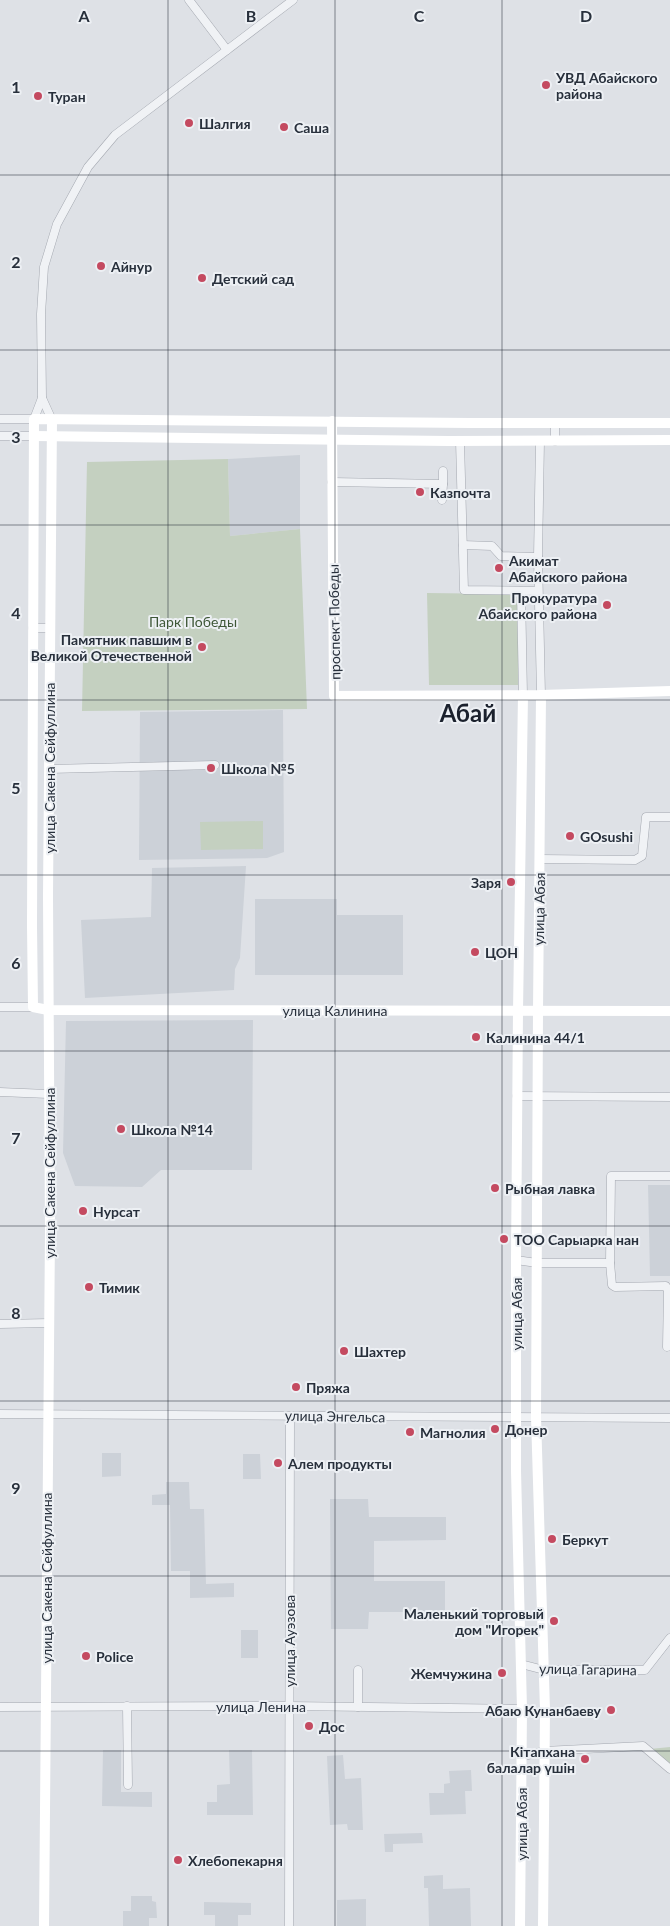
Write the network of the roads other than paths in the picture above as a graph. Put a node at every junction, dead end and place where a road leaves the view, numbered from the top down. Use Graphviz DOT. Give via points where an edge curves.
graph roads {
  1 [pos="189,0"];
  2 [pos="293,0"];
  3 [pos="227,50"];
  4 [pos="42,398"];
  5 [pos="0,419"];
  6 [pos="34,419"];
  7 [pos="52,420"];
  8 [pos="332,421"];
  9 [pos="470,423"];
  10 [pos="555,423"];
  11 [pos="670,423"];
  12 [pos="0,436"];
  13 [pos="34,436"];
  14 [pos="52,436"];
  15 [pos="332,440"];
  16 [pos="555,440"];
  17 [pos="670,440"];
  18 [pos="465,441"];
  19 [pos="540,441"];
  20 [pos="443,471"];
  21 [pos="332,482"];
  22 [pos="443,484"];
  23 [pos="442,500"];
  24 [pos="463,545"];
  25 [pos="538,558"];
  26 [pos="521,591"];
  27 [pos="538,591"];
  28 [pos="33,628"];
  29 [pos="49,628"];
  30 [pos="670,691"];
  31 [pos="523,695"];
  32 [pos="542,695"];
  33 [pos="215,765"];
  34 [pos="49,769"];
  35 [pos="670,817"];
  36 [pos="522,858"];
  37 [pos="540,859"];
  38 [pos="0,1007"];
  39 [pos="33,1007"];
  40 [pos="48,1010"];
  41 [pos="518,1011"];
  42 [pos="538,1011"];
  43 [pos="670,1011"];
  44 [pos="0,1092"];
  45 [pos="48,1094"];
  46 [pos="517,1096"];
  47 [pos="538,1096"];
  48 [pos="670,1097"];
  49 [pos="670,1176"];
  50 [pos="516,1260"];
  51 [pos="537,1263"];
  52 [pos="610,1263"];
  53 [pos="49,1323"];
  54 [pos="0,1324"];
  55 [pos="667,1347"];
  56 [pos="0,1414"];
  57 [pos="48,1414"];
  58 [pos="290,1416"];
  59 [pos="516,1417"];
  60 [pos="536,1417"];
  61 [pos="670,1418"];
  62 [pos="670,1638"];
  63 [pos="521,1664"];
  64 [pos="358,1670"];
  65 [pos="544,1670"];
  66 [pos="46,1706"];
  67 [pos="127,1706"];
  68 [pos="288,1706"];
  69 [pos="0,1707"];
  70 [pos="358,1707"];
  71 [pos="522,1709"];
  72 [pos="544,1751"];
  73 [pos="521,1757"];
  74 [pos="670,1769"];
  75 [pos="128,1785"];
  76 [pos="44,1926"];
  77 [pos="289,1926"];
  78 [pos="520,1926"];
  79 [pos="543,1926"];
  1 -- 3 [label="street"];
  2 -- 3 [label="street"];
  3 -- 4 [label="street" via="115,135 88,167 57,224 44,275"];
  4 -- 6 [label="street"];
  4 -- 7 [label="street"];
  5 -- 6 [label="street"];
  6 -- 7 [label="street"];
  6 -- 13 [label="street, улица Сакена Сейфуллина"];
  7 -- 8 [label="street"];
  7 -- 14 [label="street, улица Сакена Сейфуллина"];
  8 -- 9 [label="street"];
  8 -- 15 [label="street, проспект Победы"];
  9 -- 10 [label="street"];
  9 -- 18 [label="street"];
  10 -- 11 [label="street"];
  10 -- 16 [label="street"];
  12 -- 13 [label="street"];
  13 -- 14 [label="street"];
  13 -- 28 [label="street, улица Сакена Сейфуллина"];
  14 -- 15 [label="street"];
  14 -- 29 [label="street, улица Сакена Сейфуллина"];
  15 -- 18 [label="street"];
  15 -- 21 [label="street, проспект Победы"];
  16 -- 17 [label="street"];
  16 -- 19 [label="street"];
  18 -- 19 [label="street"];
  18 -- 24 [label="street"];
  19 -- 25 [label="street"];
  20 -- 22 [label="street"];
  21 -- 22 [label="street"];
  21 -- 31 [label="street, проспект Победы" via="334,696"];
  22 -- 23 [label="street"];
  24 -- 25 [label="street" via="492,546 501,556"];
  24 -- 26 [label="street" via="464,590"];
  25 -- 27 [label="street"];
  26 -- 27 [label="street"];
  26 -- 31 [label="street"];
  27 -- 32 [label="street"];
  28 -- 29 [label="street"];
  28 -- 39 [label="street, улица Сакена Сейфуллина"];
  29 -- 34 [label="street, улица Сакена Сейфуллина"];
  30 -- 32 [label="street, проспект Победы"];
  31 -- 32 [label="street, проспект Победы"];
  31 -- 36 [label="street"];
  32 -- 37 [label="street"];
  33 -- 34 [label="street"];
  34 -- 40 [label="street, улица Сакена Сейфуллина"];
  35 -- 37 [label="street" via="646,817 642,856 635,860"];
  36 -- 37 [label="street, улица Абая"];
  36 -- 41 [label="street, улица Абая"];
  37 -- 42 [label="street, улица Абая"];
  38 -- 39 [label="street, улица Калинина"];
  39 -- 40 [label="street, улица Калинина"];
  40 -- 41 [label="street, улица Калинина"];
  40 -- 45 [label="street, улица Сакена Сейфуллина"];
  41 -- 42 [label="street, улица Калинина"];
  41 -- 46 [label="street, улица Абая"];
  42 -- 43 [label="street, улица Калинина"];
  42 -- 47 [label="street, улица Абая"];
  44 -- 45 [label="street"];
  45 -- 53 [label="street, улица Сакена Сейфуллина"];
  46 -- 47 [label="street"];
  46 -- 50 [label="street, улица Абая"];
  47 -- 48 [label="street"];
  47 -- 51 [label="street, улица Абая"];
  49 -- 52 [label="street" via="611,1176"];
  50 -- 51 [label="street"];
  50 -- 59 [label="street, улица Абая"];
  51 -- 52 [label="street"];
  51 -- 60 [label="street, улица Абая"];
  52 -- 55 [label="street" via="613,1286 666,1286"];
  53 -- 54 [label="street"];
  53 -- 57 [label="street, улица Сакена Сейфуллина"];
  56 -- 57 [label="street, улица Энгельса"];
  57 -- 58 [label="street, улица Энгельса"];
  57 -- 66 [label="street, улица Сакена Сейфуллина"];
  58 -- 59 [label="street, улица Энгельса"];
  58 -- 68 [label="street, улица Ауэзова"];
  59 -- 60 [label="street, улица Энгельса"];
  59 -- 63 [label="street, улица Абая"];
  60 -- 61 [label="street, улица Энгельса"];
  60 -- 65 [label="street, улица Абая"];
  62 -- 65 [label="street, улица Гагарина" via="645,1670"];
  63 -- 65 [label="street, улица Гагарина"];
  63 -- 71 [label="street, улица Абая"];
  64 -- 70 [label="street"];
  65 -- 72 [label="street, улица Абая"];
  66 -- 67 [label="street, улица Ленина"];
  66 -- 69 [label="street, улица Ленина"];
  66 -- 76 [label="street, улица Сакена Сейфуллина"];
  67 -- 68 [label="street, улица Ленина"];
  67 -- 75 [label="street"];
  68 -- 70 [label="street, улица Ленина"];
  68 -- 77 [label="street, улица Ауэзова"];
  70 -- 71 [label="street, улица Ленина"];
  71 -- 73 [label="street, улица Абая"];
  72 -- 73 [label="street"];
  72 -- 74 [label="street" via="643,1746"];
  72 -- 79 [label="street, улица Абая"];
  73 -- 78 [label="street, улица Абая"];
}
